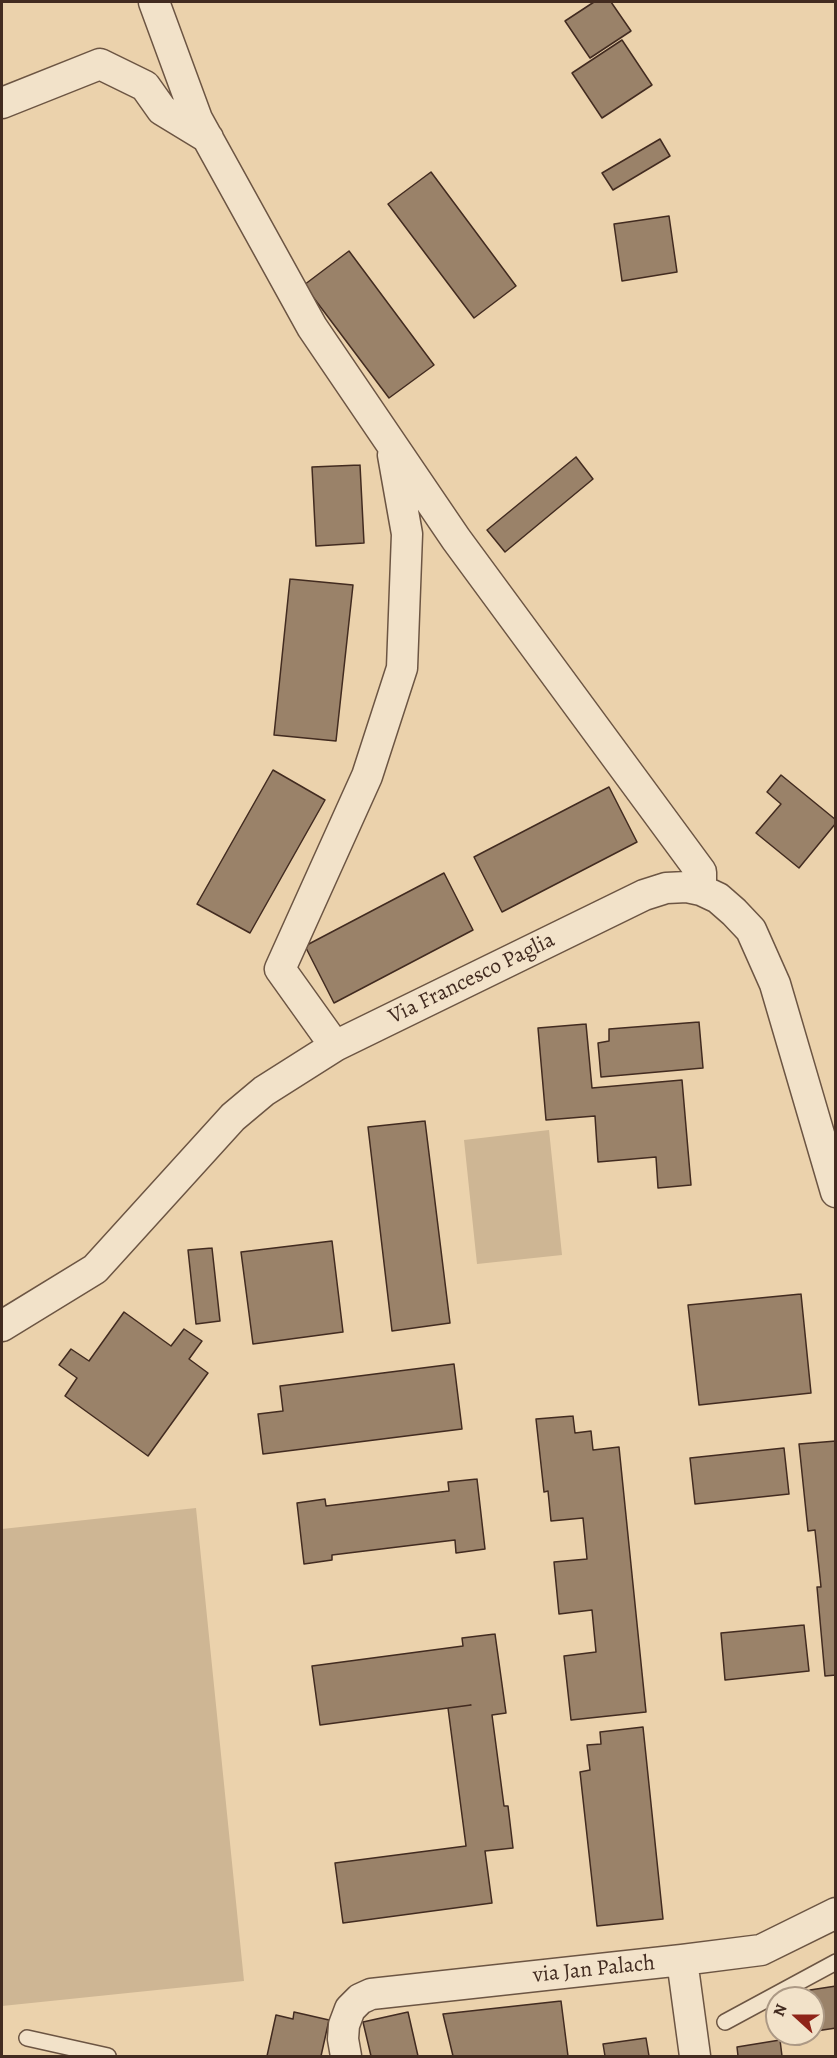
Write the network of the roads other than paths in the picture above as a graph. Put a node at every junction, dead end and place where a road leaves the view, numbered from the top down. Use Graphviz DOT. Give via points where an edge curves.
graph roads {
  1 [pos="154,2"];
  2 [pos="2,103"];
  3 [pos="208,138"];
  4 [pos="391,443"];
  5 [pos="701,890"];
  6 [pos="335,1046"];
  7 [pos="836,1192"];
  8 [pos="2,1326"];
  9 [pos="836,1913"];
  10 [pos="682,1960"];
  11 [pos="836,1962"];
  12 [pos="725,2022"];
  13 [pos="27,2038"];
  14 [pos="108,2056"];
  15 [pos="346,2056"];
  16 [pos="695,2056"];
  1 -- 3 [label="street" via="197,119"];
  2 -- 3 [label="street" via="100,64 145,86 162,110"];
  3 -- 4 [label="street" via="312,327"];
  4 -- 5 [label="street" via="463,549 701,872"];
  4 -- 6 [label="street" via="407,534 402,668 367,776 280,969"];
  5 -- 6 [label="street, Via Francesco Paglia" via="666,888 644,895"];
  5 -- 7 [label="street, Via Francesco Paglia" via="718,898 751,930 775,984"];
  6 -- 8 [label="street, Via Francesco Paglia" via="264,1091 233,1117 95,1269"];
  9 -- 10 [label="street, via Jan Palach" via="761,1950"];
  10 -- 15 [label="street, via Jan Palach" via="371,1994 350,2009 344,2025"];
  10 -- 16 [label="street"];
  11 -- 12 [label="lane"];
  13 -- 14 [label="lane"];
}
